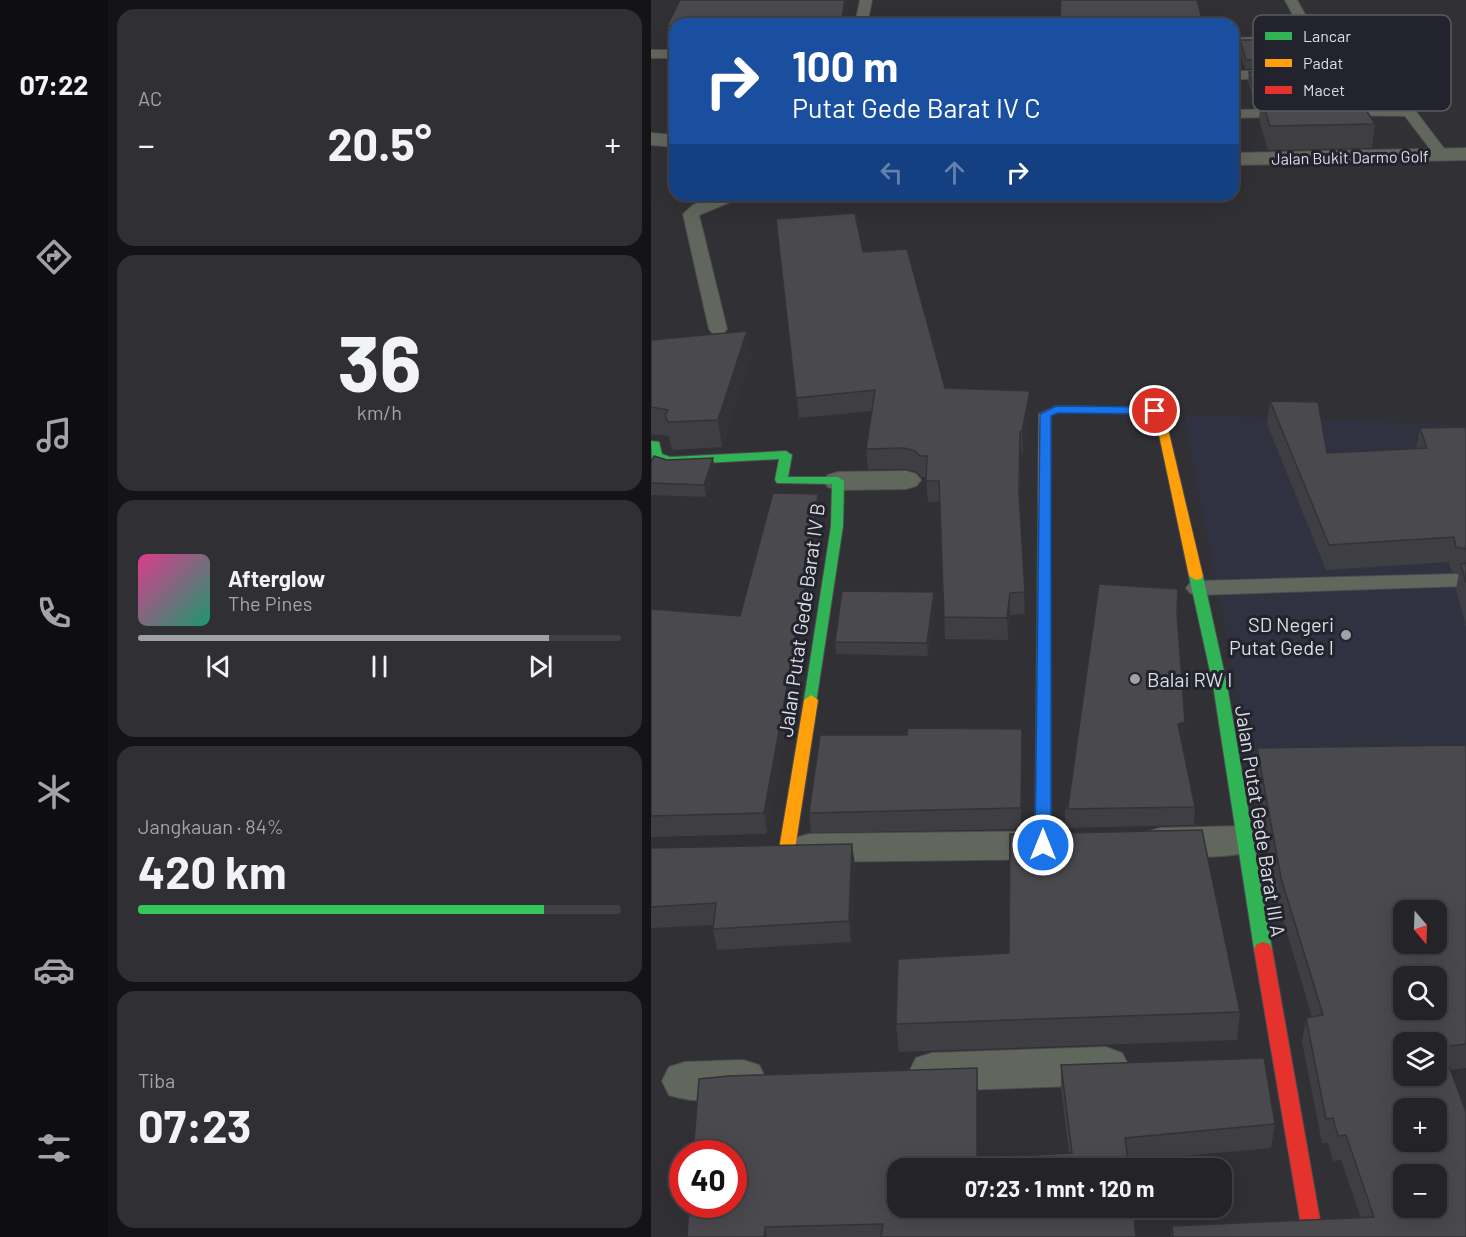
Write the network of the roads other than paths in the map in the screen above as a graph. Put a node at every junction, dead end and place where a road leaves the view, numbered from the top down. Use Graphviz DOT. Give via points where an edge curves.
graph roads {
  1 [pos="866,0"];
  2 [pos="1291,0"];
  3 [pos="1295,15"];
  4 [pos="862,18"];
  5 [pos="651,54"];
  6 [pos="669,54"];
  7 [pos="1239,114"];
  8 [pos="651,139"];
  9 [pos="669,140"];
  10 [pos="1466,154"];
  11 [pos="1442,155"];
  12 [pos="1239,159"];
  13 [pos="718,201"];
  14 [pos="718,329"];
  15 [pos="651,444"];
  16 [pos="906,480"];
  17 [pos="838,481"];
  18 [pos="1455,581"];
  19 [pos="1198,588"];
  20 [pos="1244,840"];
  21 [pos="1043,845"];
  22 [pos="770,849"];
  23 [pos="1150,1064"];
  24 [pos="887,1074"];
  25 [pos="780,1077"];
  26 [pos="685,1081"];
  27 [pos="1313,1237"];
  1 -- 4 [label="lane"];
  2 -- 3 [label="lane"];
  5 -- 6 [label="lane"];
  7 -- 11 [label="lane" via="1409,112"];
  8 -- 9 [label="street"];
  10 -- 11 [label="street, Jalan Bukit Darmo Golf"];
  11 -- 12 [label="street, Jalan Bukit Darmo Golf"];
  13 -- 14 [label="lane" via="690,214"];
  15 -- 17 [label="street, Jalan Putat Gede Barat IV B" via="655,444 656,456 669,460 786,455 781,480"];
  16 -- 17 [label="street"];
  17 -- 22 [label="street, Jalan Putat Gede Barat IV B" via="837,526 827,603"];
  18 -- 19 [label="lane"];
  19 -- 20 [label="street, Jalan Putat Gede Barat III A" via="1219,686"];
  19 -- 21 [label="street, Jalan Putat Gede Barat III A" via="1160,414 1056,409 1045,414"];
  20 -- 21 [label="street"];
  20 -- 27 [label="street, Jalan Putat Gede Barat III A" via="1263,1060"];
  21 -- 22 [label="street"];
  23 -- 24 [label="street"];
  25 -- 26 [label="street"];
}
